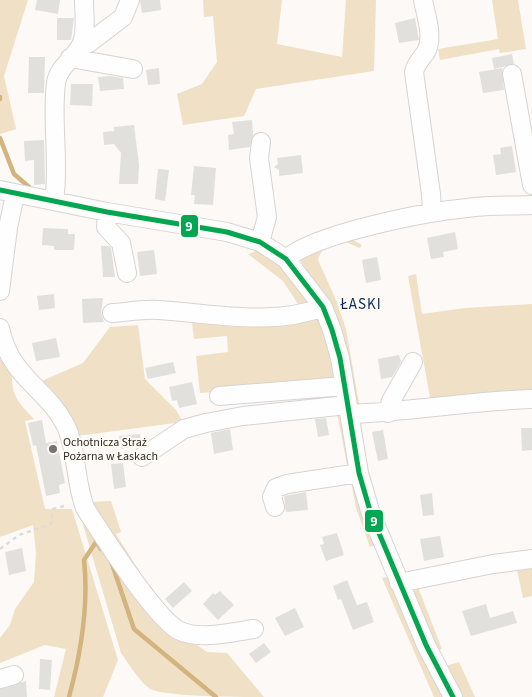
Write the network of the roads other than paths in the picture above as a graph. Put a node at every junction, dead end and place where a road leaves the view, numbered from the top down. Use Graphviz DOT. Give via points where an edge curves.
graph roads {
  1 [pos="84,0"];
  2 [pos="130,0"];
  3 [pos="423,0"];
  4 [pos="75,52"];
  5 [pos="134,69"];
  6 [pos="512,74"];
  7 [pos="261,142"];
  8 [pos="532,185"];
  9 [pos="7,192"];
  10 [pos="54,201"];
  11 [pos="532,205"];
  12 [pos="107,212"];
  13 [pos="432,213"];
  14 [pos="260,242"];
  15 [pos="286,260"];
  16 [pos="127,273"];
  17 [pos="0,291"];
  18 [pos="324,307"];
  19 [pos="112,313"];
  20 [pos="0,328"];
  21 [pos="413,362"];
  22 [pos="344,386"];
  23 [pos="219,396"];
  24 [pos="532,399"];
  25 [pos="348,410"];
  26 [pos="388,413"];
  27 [pos="142,458"];
  28 [pos="359,473"];
  29 [pos="275,507"];
  30 [pos="532,559"];
  31 [pos="399,582"];
  32 [pos="254,629"];
  33 [pos="453,697"];
  1 -- 4 [label="street" via="84,36"];
  2 -- 4 [label="street" via="123,17"];
  3 -- 13 [label="street" via="430,36 427,50 414,72"];
  4 -- 5 [label="street"];
  4 -- 10 [label="street" via="56,80"];
  6 -- 8 [label="street"];
  7 -- 14 [label="street" via="259,158 267,217"];
  9 -- 10 [label="street"];
  9 -- 17 [label="street" via="8,228"];
  10 -- 12 [label="street"];
  11 -- 13 [label="street"];
  12 -- 14 [label="street" via="199,226"];
  12 -- 16 [label="street" via="106,227 121,243"];
  13 -- 15 [label="street" via="317,242 296,251"];
  14 -- 15 [label="street"];
  15 -- 18 [label="street"];
  18 -- 19 [label="street" via="303,315 264,317 221,317 156,310"];
  18 -- 22 [label="street"];
  20 -- 32 [label="street" via="22,376 67,428 76,498 160,614 179,630 199,635"];
  21 -- 26 [label="street" via="391,401"];
  22 -- 23 [label="street"];
  22 -- 25 [label="street"];
  24 -- 26 [label="street" via="454,404"];
  25 -- 26 [label="street"];
  25 -- 27 [label="street" via="243,416 206,422 184,429"];
  25 -- 28 [label="street"];
  28 -- 29 [label="street" via="276,488 272,497"];
  28 -- 31 [label="street" via="370,514"];
  30 -- 31 [label="street"];
  31 -- 33 [label="street"];
}
